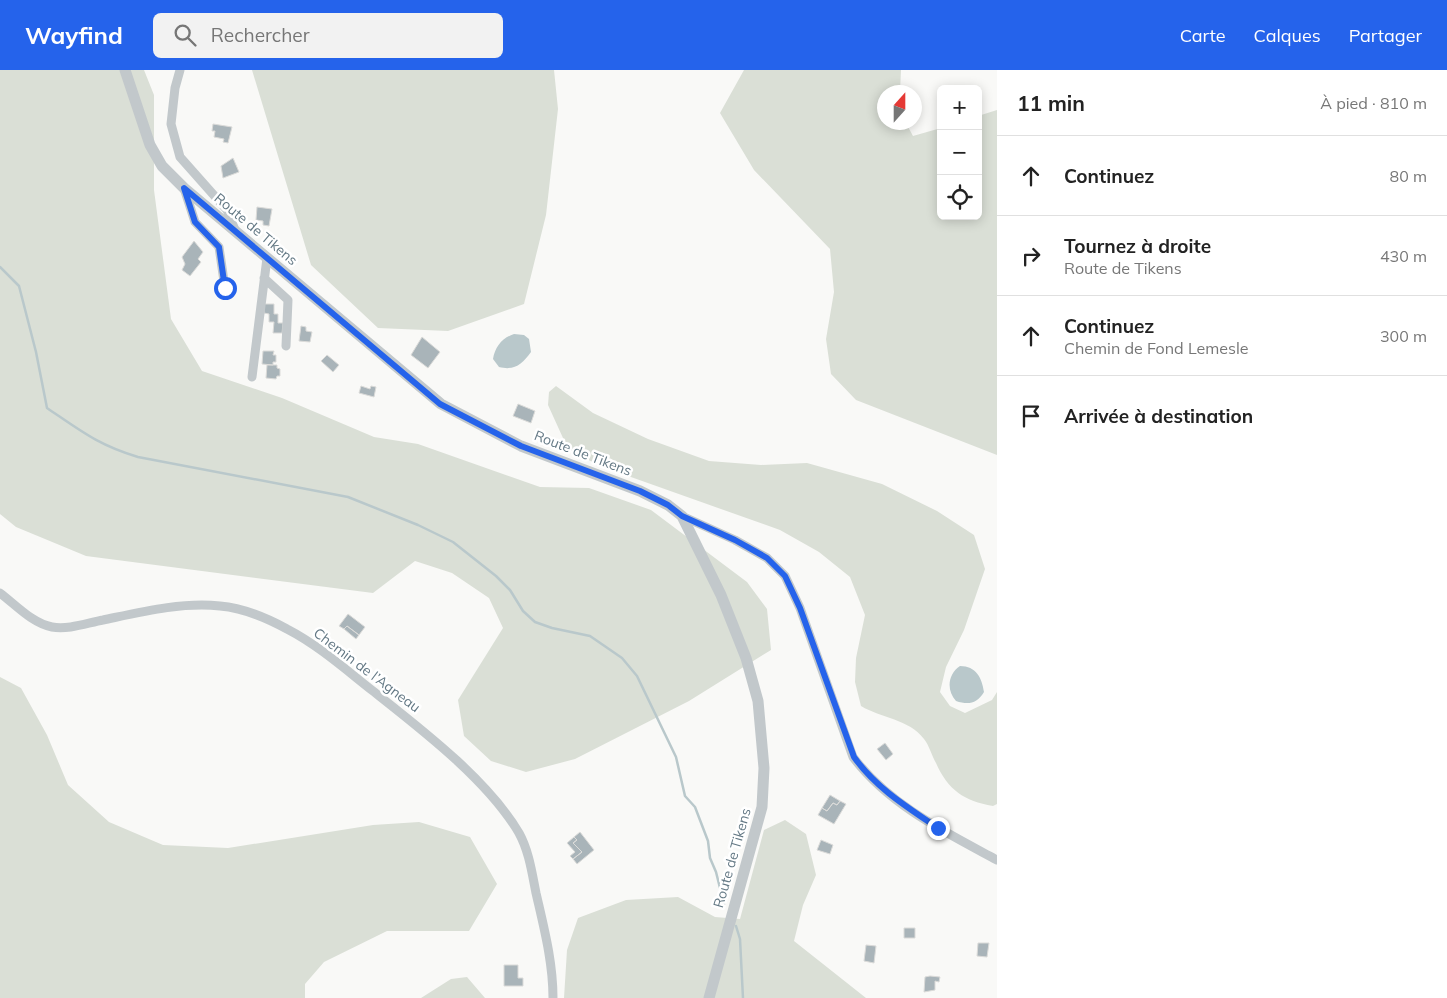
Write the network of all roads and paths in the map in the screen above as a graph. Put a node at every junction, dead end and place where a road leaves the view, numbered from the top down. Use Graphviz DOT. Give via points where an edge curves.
graph roads {
  1 [pos="125,70"];
  2 [pos="180,70"];
  3 [pos="184,188"];
  4 [pos="235,230"];
  5 [pos="267,258"];
  6 [pos="264,278"];
  7 [pos="225,288"];
  8 [pos="286,346"];
  9 [pos="252,377"];
  10 [pos="682,516"];
  11 [pos="0,593"];
  12 [pos="997,860"];
  13 [pos="553,998"];
  14 [pos="709,998"];
  1 -- 3 [label="street, Route de Tikens" via="150,145 162,166"];
  2 -- 4 [label="street" via="171,124 180,157 227,210"];
  3 -- 4 [label="street, Route de Tikens"];
  3 -- 7 [label="street" via="195,222 219,247"];
  4 -- 5 [label="street, Route de Tikens"];
  5 -- 6 [label="street"];
  5 -- 10 [label="street, Route de Tikens" via="440,404 521,446 640,491"];
  6 -- 8 [label="street" via="288,300"];
  6 -- 9 [label="street"];
  10 -- 12 [label="street" via="767,558 785,576 800,608 854,757 867,775 938,828"];
  10 -- 14 [label="street, Route de Tikens" via="717,587 746,658 758,701 764,768 762,807"];
  11 -- 13 [label="street, Chemin de l’Agneau" via="36,621 53,627 70,627 182,606 220,606 270,621 325,652 432,738 488,793 520,834 530,863 551,958"];
}
